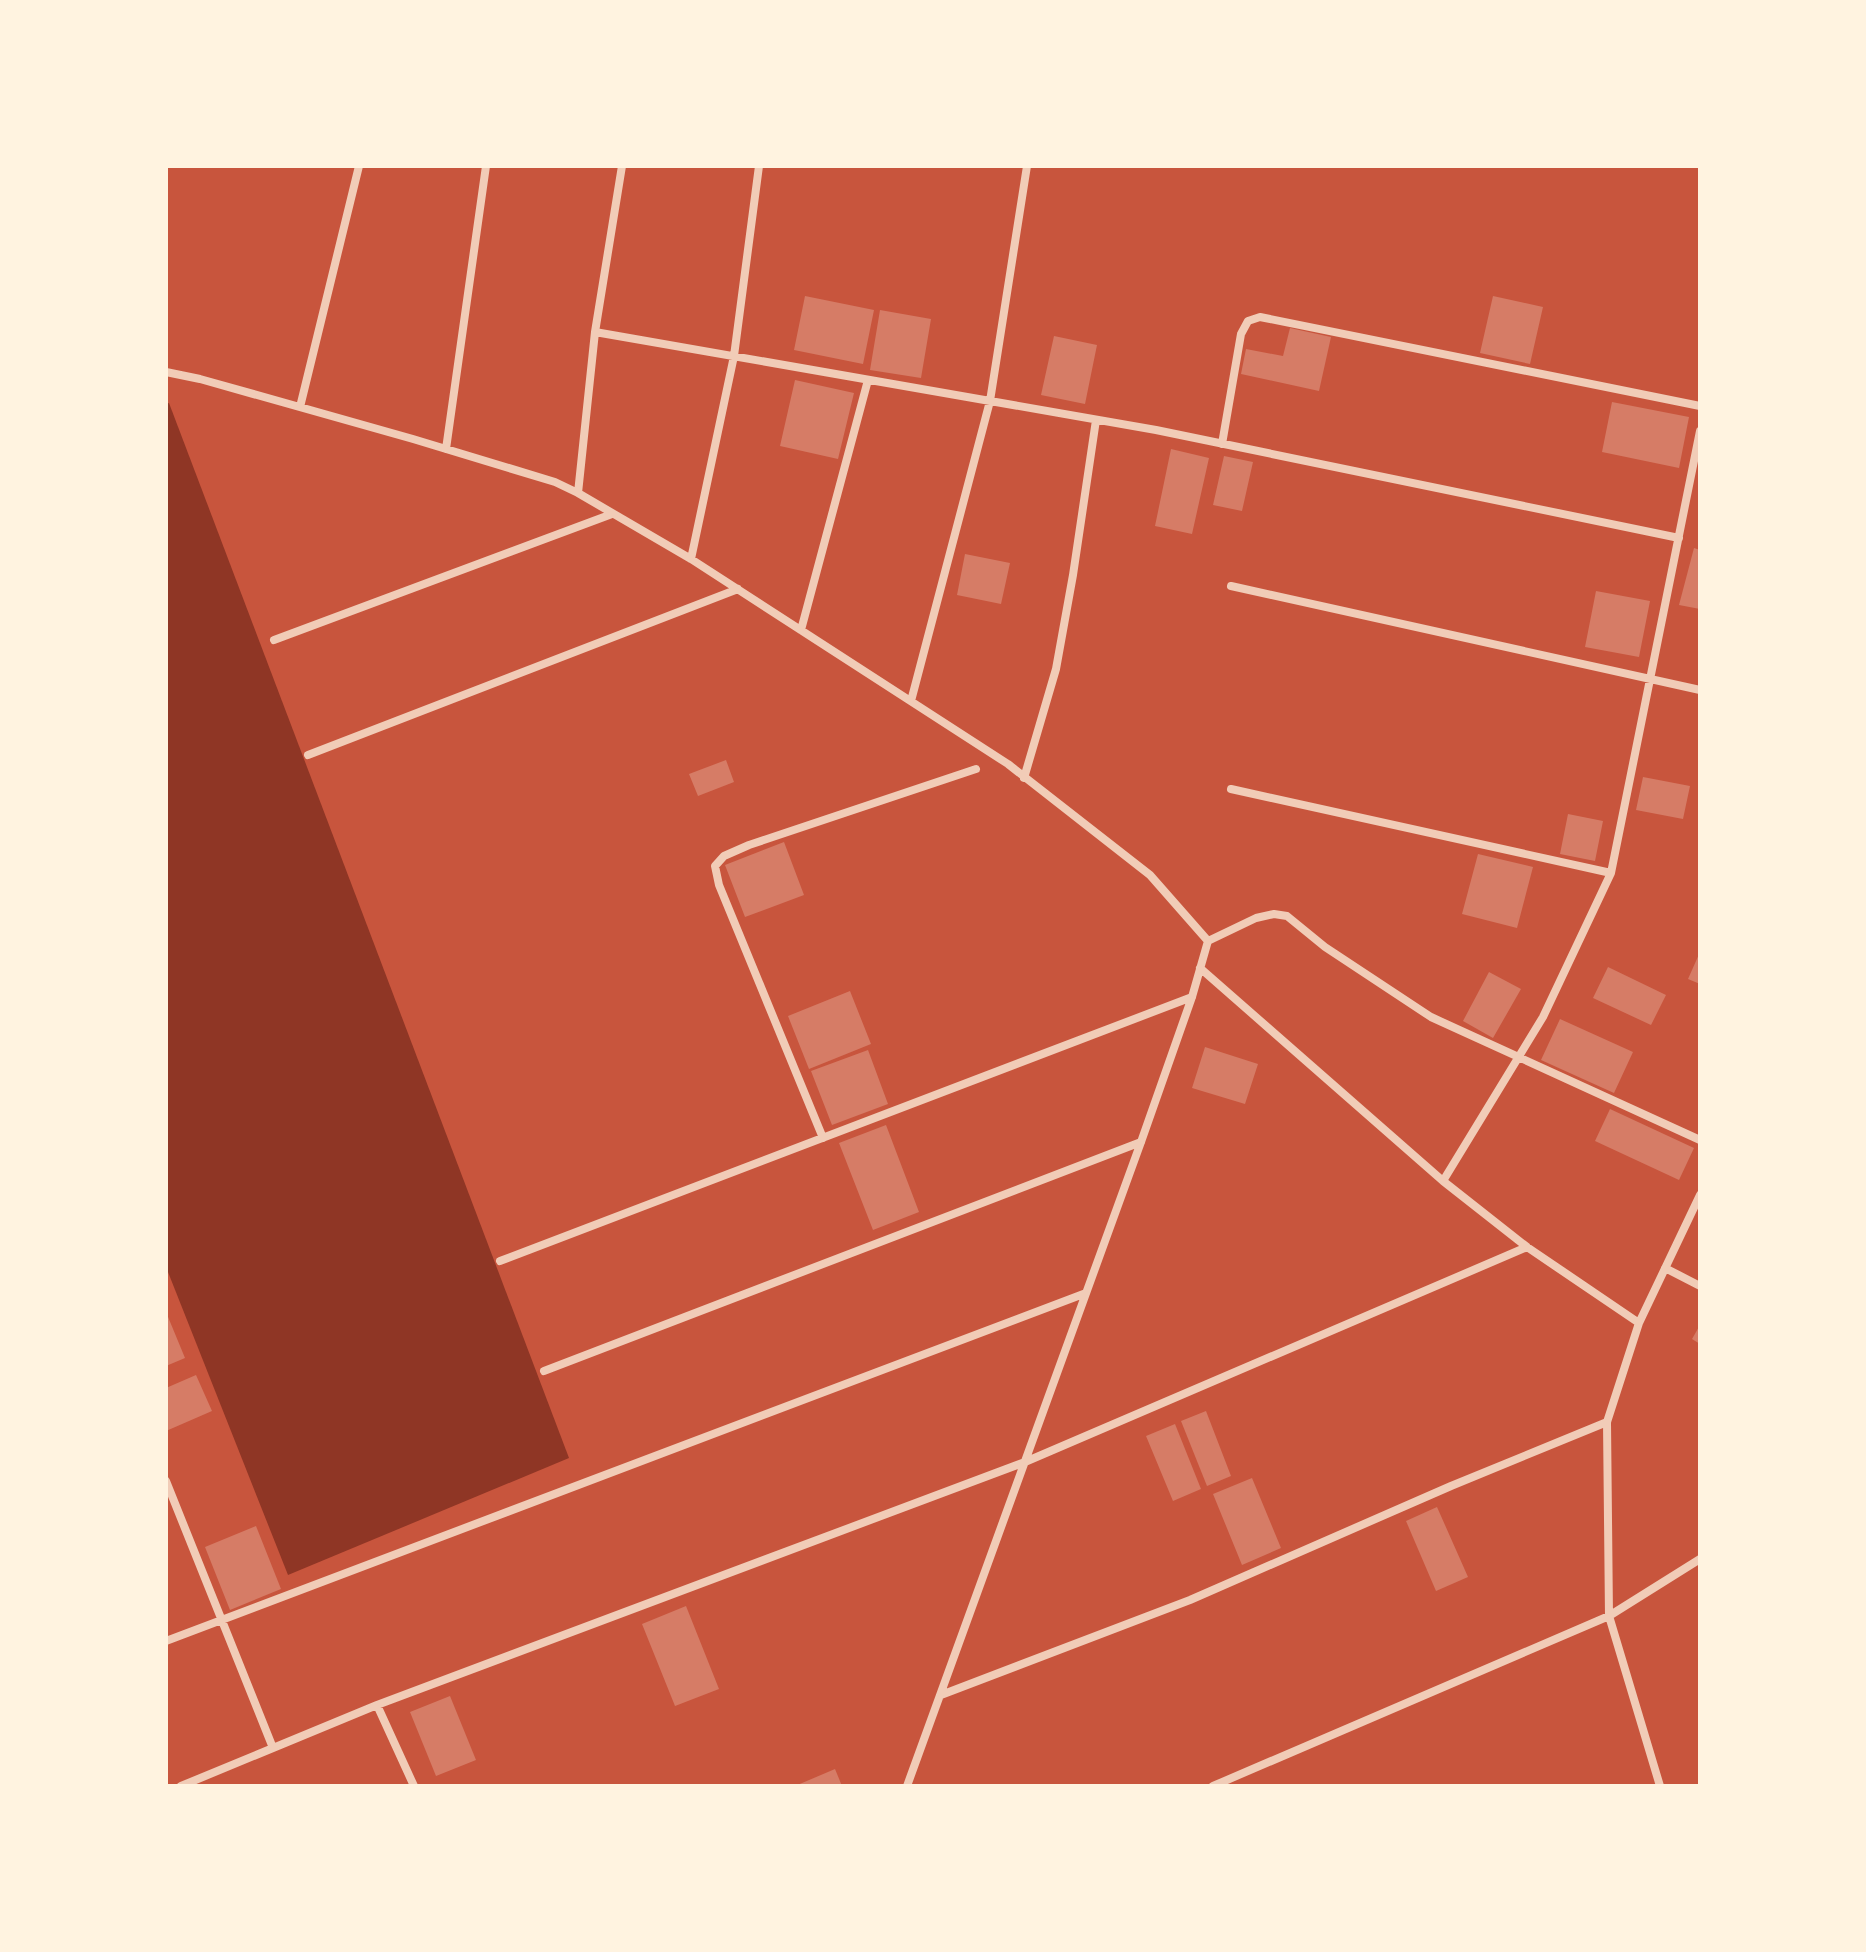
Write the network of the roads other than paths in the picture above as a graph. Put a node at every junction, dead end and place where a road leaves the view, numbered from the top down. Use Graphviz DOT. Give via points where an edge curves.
graph roads {
  1 [pos="359,166"];
  2 [pos="486,166"];
  3 [pos="622,166"];
  4 [pos="759,166"];
  5 [pos="1027,166"];
  6 [pos="595,332"];
  7 [pos="734,356"];
  8 [pos="166,372"];
  9 [pos="868,380"];
  10 [pos="990,401"];
  11 [pos="1700,406"];
  12 [pos="300,407"];
  13 [pos="1096,420"];
  14 [pos="1700,431"];
  15 [pos="1222,444"];
  16 [pos="446,449"];
  17 [pos="578,493"];
  18 [pos="612,514"];
  19 [pos="1679,538"];
  20 [pos="691,559"];
  21 [pos="1231,586"];
  22 [pos="738,589"];
  23 [pos="801,630"];
  24 [pos="274,640"];
  25 [pos="1651,679"];
  26 [pos="1700,690"];
  27 [pos="911,701"];
  28 [pos="308,755"];
  29 [pos="976,769"];
  30 [pos="1024,778"];
  31 [pos="1231,789"];
  32 [pos="1611,873"];
  33 [pos="1208,941"];
  34 [pos="1200,968"];
  35 [pos="1192,997"];
  36 [pos="1519,1057"];
  37 [pos="823,1138"];
  38 [pos="1700,1140"];
  39 [pos="1141,1142"];
  40 [pos="1443,1181"];
  41 [pos="1700,1195"];
  42 [pos="1527,1247"];
  43 [pos="500,1261"];
  44 [pos="1665,1268"];
  45 [pos="1700,1286"];
  46 [pos="1086,1293"];
  47 [pos="1639,1323"];
  48 [pos="544,1371"];
  49 [pos="1607,1422"];
  50 [pos="1025,1462"];
  51 [pos="166,1481"];
  52 [pos="1700,1559"];
  53 [pos="1609,1616"];
  54 [pos="221,1620"];
  55 [pos="166,1641"];
  56 [pos="941,1695"];
  57 [pos="377,1705"];
  58 [pos="273,1748"];
  59 [pos="181,1786"];
  60 [pos="414,1786"];
  61 [pos="907,1786"];
  62 [pos="1213,1786"];
  63 [pos="1660,1786"];
  1 -- 12 [label="street"];
  2 -- 16 [label="street"];
  3 -- 6 [label="street"];
  4 -- 7 [label="street"];
  5 -- 10 [label="street"];
  6 -- 7 [label="street"];
  6 -- 17 [label="street"];
  7 -- 9 [label="street"];
  7 -- 20 [label="street"];
  8 -- 12 [label="street"];
  9 -- 10 [label="street"];
  9 -- 23 [label="street"];
  10 -- 13 [label="street"];
  10 -- 27 [label="street"];
  11 -- 15 [label="street" via="1260,317 1248,321 1241,334"];
  12 -- 16 [label="street"];
  13 -- 15 [label="street"];
  13 -- 30 [label="street" via="1056,669"];
  14 -- 19 [label="street"];
  15 -- 19 [label="street"];
  16 -- 17 [label="street"];
  17 -- 18 [label="street"];
  18 -- 20 [label="street"];
  18 -- 24 [label="street"];
  19 -- 25 [label="street"];
  20 -- 22 [label="street"];
  21 -- 25 [label="street"];
  22 -- 23 [label="street"];
  22 -- 28 [label="street"];
  23 -- 27 [label="street"];
  25 -- 26 [label="street"];
  25 -- 32 [label="street"];
  27 -- 30 [label="street"];
  29 -- 37 [label="street" via="749,845 715,866"];
  30 -- 33 [label="street" via="1150,875"];
  31 -- 32 [label="street"];
  32 -- 36 [label="street"];
  33 -- 34 [label="street"];
  33 -- 36 [label="street" via="1256,918 1287,916 1431,1017"];
  34 -- 35 [label="street"];
  34 -- 40 [label="street"];
  35 -- 37 [label="street"];
  35 -- 39 [label="street"];
  36 -- 38 [label="street"];
  36 -- 40 [label="street"];
  37 -- 43 [label="street"];
  39 -- 46 [label="street"];
  39 -- 48 [label="street"];
  40 -- 42 [label="street"];
  41 -- 44 [label="street"];
  42 -- 47 [label="street"];
  42 -- 50 [label="street"];
  44 -- 45 [label="street"];
  44 -- 47 [label="street"];
  46 -- 50 [label="street"];
  46 -- 54 [label="street"];
  47 -- 49 [label="street"];
  49 -- 53 [label="street"];
  49 -- 56 [label="street" via="1190,1600"];
  50 -- 56 [label="street"];
  50 -- 57 [label="street"];
  51 -- 54 [label="street"];
  52 -- 53 [label="street"];
  53 -- 62 [label="street"];
  53 -- 63 [label="street"];
  54 -- 55 [label="street"];
  54 -- 58 [label="street"];
  56 -- 61 [label="street"];
  57 -- 58 [label="street"];
  57 -- 60 [label="street"];
  58 -- 59 [label="street"];
}
